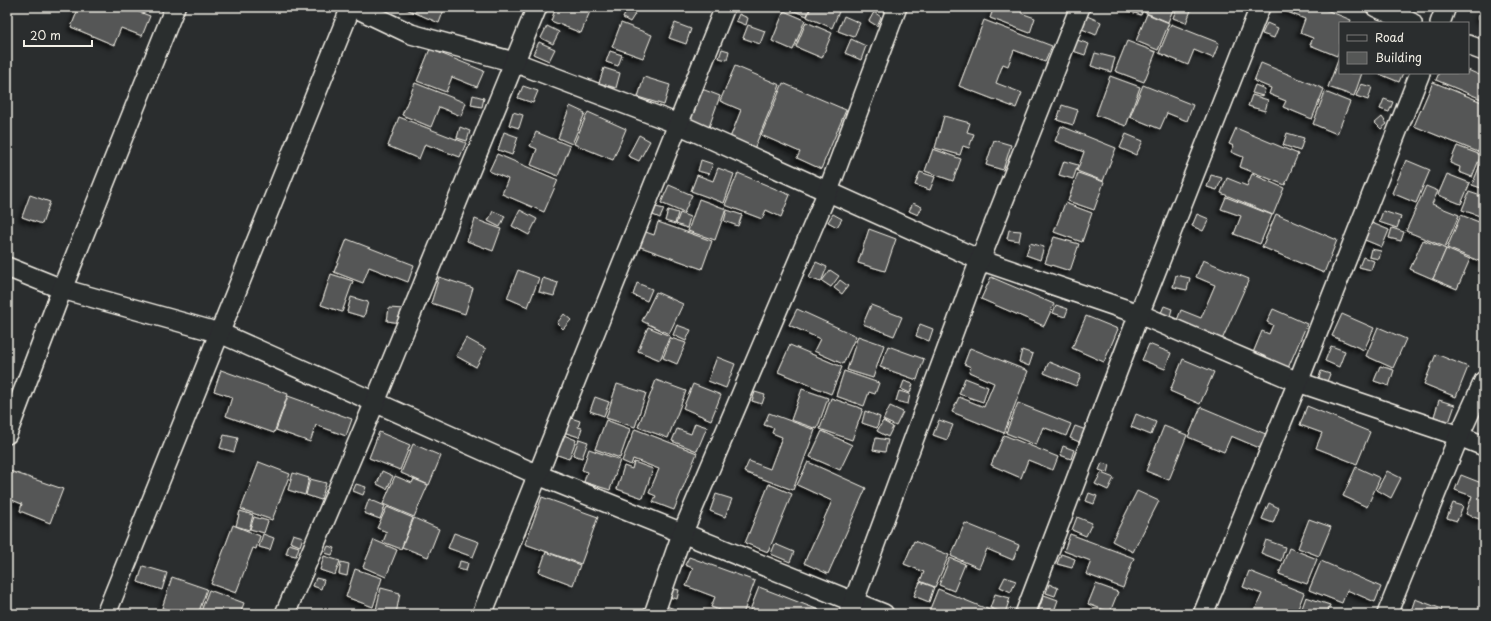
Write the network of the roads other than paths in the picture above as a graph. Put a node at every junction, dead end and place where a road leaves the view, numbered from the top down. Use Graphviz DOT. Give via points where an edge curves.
graph roads {
  1 [pos="175,7"];
  2 [pos="351,7"];
  3 [pos="354,7"];
  4 [pos="537,7"];
  5 [pos="725,7"];
  6 [pos="897,7"];
  7 [pos="1080,7"];
  8 [pos="1260,7"];
  9 [pos="1376,7"];
  10 [pos="1446,7"];
  11 [pos="1410,22"];
  12 [pos="1440,22"];
  13 [pos="1469,45"];
  14 [pos="1484,51"];
  15 [pos="514,62"];
  16 [pos="1420,74"];
  17 [pos="678,124"];
  18 [pos="828,191"];
  19 [pos="980,260"];
  20 [pos="7,267"];
  21 [pos="62,289"];
  22 [pos="1139,314"];
  23 [pos="220,333"];
  24 [pos="1484,381"];
  25 [pos="1298,382"];
  26 [pos="375,402"];
  27 [pos="7,434"];
  28 [pos="1459,436"];
  29 [pos="1484,446"];
  30 [pos="538,475"];
  31 [pos="682,534"];
  32 [pos="852,608"];
  33 [pos="106,614"];
  34 [pos="285,614"];
  35 [pos="482,614"];
  36 [pos="654,614"];
  37 [pos="884,614"];
  38 [pos="1025,614"];
  39 [pos="1203,614"];
  40 [pos="1387,614"];
  1 -- 21 [label="street"];
  2 -- 23 [label="street"];
  3 -- 15 [label="street" via="411,34"];
  4 -- 15 [label="street"];
  5 -- 17 [label="street"];
  6 -- 18 [label="street"];
  7 -- 19 [label="street"];
  8 -- 22 [label="street"];
  9 -- 11 [label="street"];
  10 -- 12 [label="street"];
  13 -- 14 [label="street"];
  15 -- 17 [label="street"];
  15 -- 26 [label="street"];
  16 -- 25 [label="street"];
  17 -- 18 [label="street"];
  17 -- 30 [label="street"];
  18 -- 19 [label="street"];
  18 -- 31 [label="street"];
  19 -- 22 [label="street"];
  19 -- 32 [label="street"];
  20 -- 21 [label="street"];
  21 -- 23 [label="street"];
  21 -- 27 [label="street"];
  22 -- 25 [label="street"];
  22 -- 38 [label="street"];
  23 -- 26 [label="street"];
  23 -- 33 [label="street"];
  24 -- 28 [label="street"];
  25 -- 28 [label="street"];
  25 -- 39 [label="street"];
  26 -- 30 [label="street"];
  26 -- 34 [label="street"];
  28 -- 29 [label="street"];
  28 -- 40 [label="street"];
  30 -- 31 [label="street"];
  30 -- 35 [label="street"];
  31 -- 32 [label="street"];
  31 -- 36 [label="street"];
  32 -- 37 [label="street"];
}
